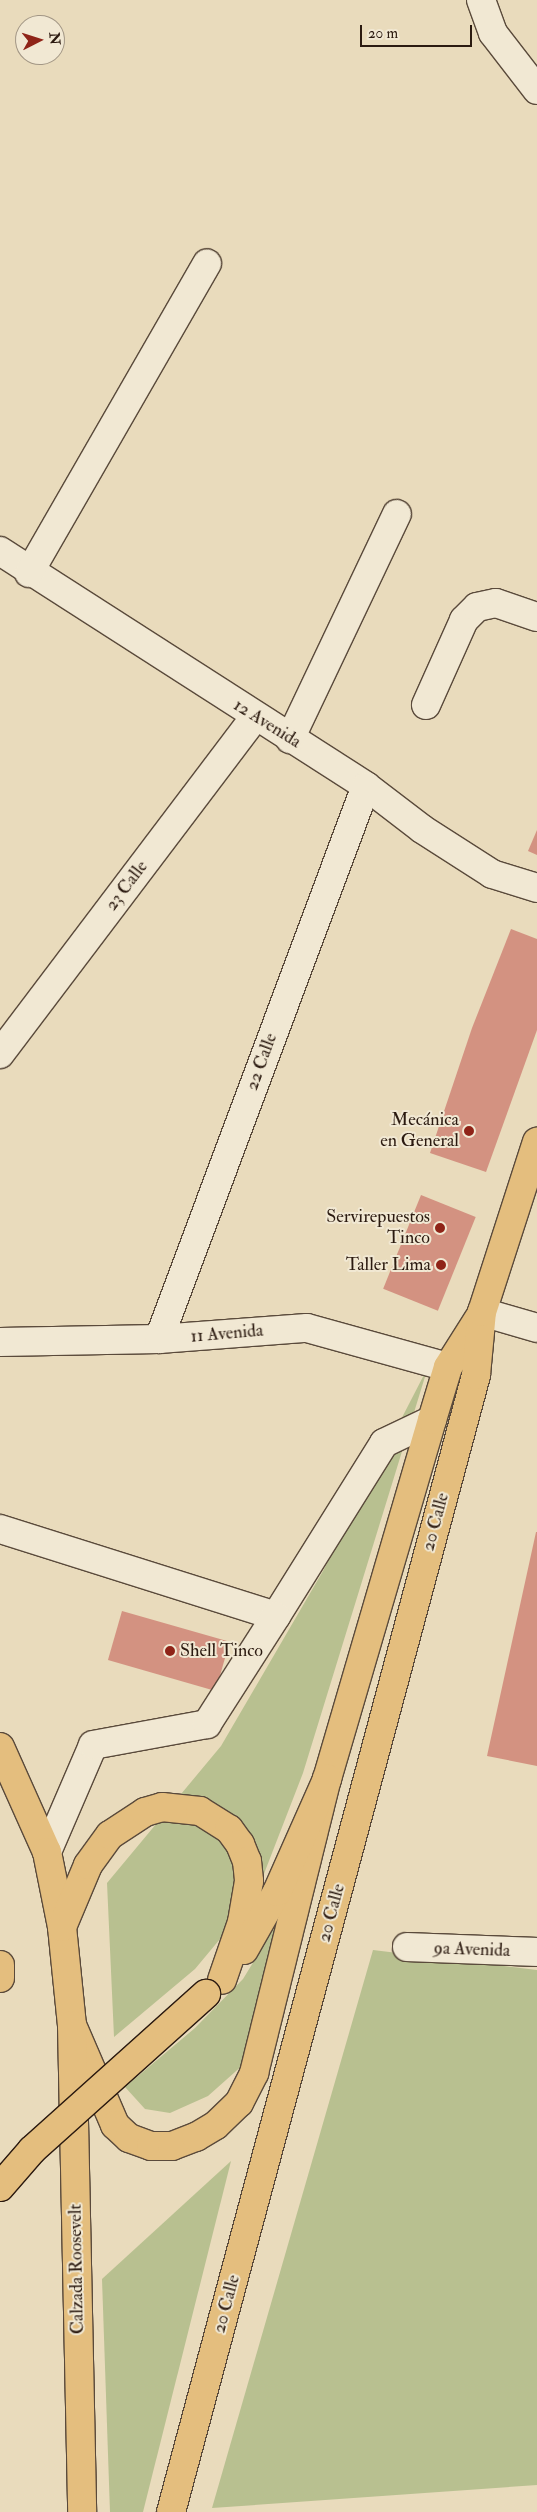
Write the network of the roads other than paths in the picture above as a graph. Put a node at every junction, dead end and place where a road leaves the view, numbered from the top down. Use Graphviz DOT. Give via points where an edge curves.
graph roads {
  1 [pos="480,0"];
  2 [pos="537,90"];
  3 [pos="206,263"];
  4 [pos="396,514"];
  5 [pos="0,551"];
  6 [pos="30,572"];
  7 [pos="537,617"];
  8 [pos="426,704"];
  9 [pos="255,717"];
  10 [pos="290,739"];
  11 [pos="366,786"];
  12 [pos="537,888"];
  13 [pos="0,1054"];
  14 [pos="537,1142"];
  15 [pos="482,1312"];
  16 [pos="537,1328"];
  17 [pos="159,1339"];
  18 [pos="0,1342"];
  19 [pos="448,1368"];
  20 [pos="432,1420"];
  21 [pos="0,1529"];
  22 [pos="276,1616"];
  23 [pos="0,1747"];
  24 [pos="327,1779"];
  25 [pos="47,1852"];
  26 [pos="62,1927"];
  27 [pos="408,1948"];
  28 [pos="537,1952"];
  29 [pos="0,1965"];
  30 [pos="0,1970"];
  31 [pos="0,1978"];
  32 [pos="214,1987"];
  33 [pos="72,2025"];
  34 [pos="0,2187"];
  35 [pos="82,2512"];
  36 [pos="171,2512"];
  1 -- 2 [label="street" via="493,33"];
  3 -- 6 [label="street"];
  4 -- 10 [label="street"];
  5 -- 6 [label="street, 12 Avenida"];
  6 -- 9 [label="street, 12 Avenida"];
  7 -- 8 [label="street" via="496,603 477,607 464,620"];
  9 -- 10 [label="street, 12 Avenida"];
  9 -- 13 [label="street, 23 Calle"];
  10 -- 11 [label="street, 12 Avenida"];
  11 -- 12 [label="street, 12 Avenida" via="422,829 492,874"];
  11 -- 17 [label="street, 22 Calle"];
  14 -- 15 [label="main road, 20 Calle"];
  15 -- 16 [label="street"];
  15 -- 19 [label="main road, 20 Calle"];
  15 -- 36 [label="main road, 20 Calle" via="476,1375"];
  17 -- 18 [label="street, 11 Avenida"];
  17 -- 19 [label="street, 11 Avenida" via="307,1328"];
  19 -- 20 [label="main road, 20 Calle"];
  20 -- 22 [label="street" via="384,1443"];
  20 -- 24 [label="main road, 20 Calle"];
  21 -- 22 [label="street"];
  22 -- 25 [label="street" via="207,1724 93,1745"];
  23 -- 25 [label="main road"];
  24 -- 32 [label="main road" via="277,1892 244,1950"];
  24 -- 33 [label="main road, 20 Calle" via="254,2073 239,2103 196,2138 172,2146 151,2146 129,2138 115,2124"];
  25 -- 26 [label="main road"];
  26 -- 32 [label="main road" via="88,1864 110,1835 145,1812 162,1807 200,1811 229,1829 240,1844 247,1861 249,1881 242,1922"];
  26 -- 33 [label="main road"];
  27 -- 28 [label="street, 9a Avenida"];
  29 -- 30 [label="main road"];
  30 -- 31 [label="main road"];
  32 -- 34 [label="main road, bridge" via="32,2150"];
  33 -- 35 [label="main road, Calzada Roosevelt"];
}
